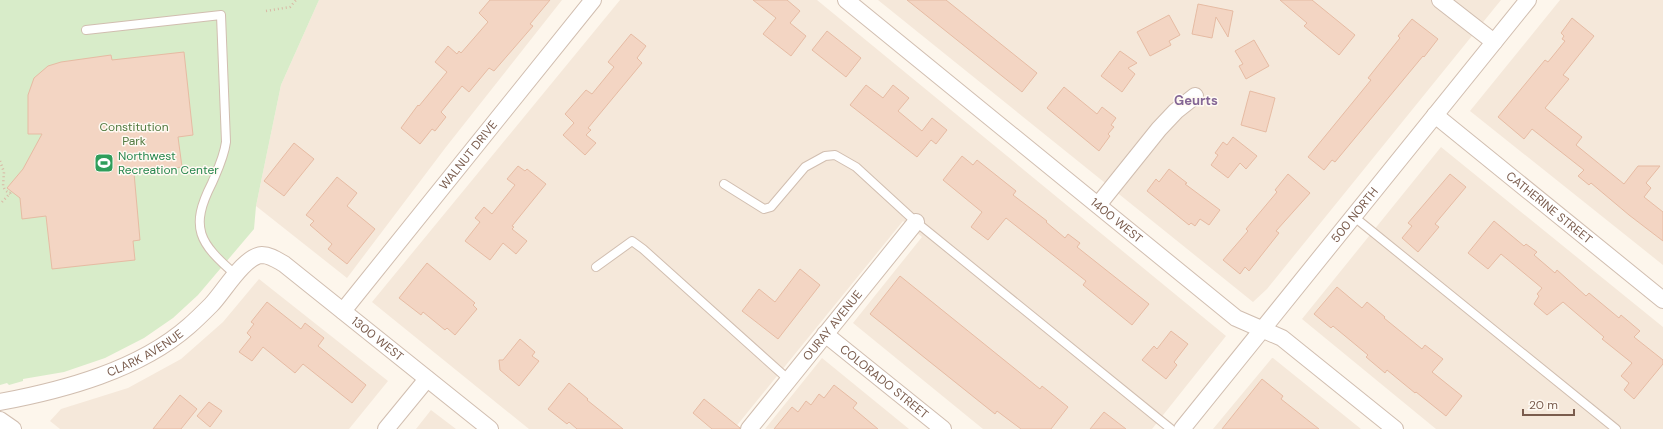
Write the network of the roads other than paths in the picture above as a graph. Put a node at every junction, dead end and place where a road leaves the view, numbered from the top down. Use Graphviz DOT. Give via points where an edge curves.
graph roads {
  1 [pos="593,0"];
  2 [pos="846,0"];
  3 [pos="1440,0"];
  4 [pos="1528,0"];
  5 [pos="86,30"];
  6 [pos="1494,42"];
  7 [pos="1195,96"];
  8 [pos="1435,115"];
  9 [pos="724,184"];
  10 [pos="1098,205"];
  11 [pos="1353,216"];
  12 [pos="916,222"];
  13 [pos="261,255"];
  14 [pos="596,266"];
  15 [pos="236,275"];
  16 [pos="1663,300"];
  17 [pos="343,311"];
  18 [pos="1262,329"];
  19 [pos="826,334"];
  20 [pos="427,379"];
  21 [pos="789,380"];
  22 [pos="0,402"];
  23 [pos="0,420"];
  24 [pos="13,429"];
  25 [pos="386,429"];
  26 [pos="490,429"];
  27 [pos="749,429"];
  28 [pos="943,429"];
  29 [pos="1171,429"];
  30 [pos="1182,429"];
  31 [pos="1395,429"];
  32 [pos="1616,429"];
  1 -- 17 [label="street, WALNUT DRIVE"];
  2 -- 10 [label="street, 1400 WEST"];
  3 -- 6 [label="street"];
  4 -- 6 [label="street, 500 NORTH"];
  5 -- 15 [label="lane" via="221,15 225,152 203,200 198,221 208,247"];
  6 -- 8 [label="street, 500 NORTH"];
  7 -- 10 [label="street" via="1159,129"];
  8 -- 11 [label="street, 500 NORTH"];
  8 -- 16 [label="street, CATHERINE STREET"];
  9 -- 12 [label="lane" via="764,209 771,207 805,167 825,156 835,155 856,167"];
  10 -- 18 [label="street, 1400 WEST" via="1236,318"];
  11 -- 18 [label="street, 500 NORTH"];
  11 -- 32 [label="lane"];
  12 -- 19 [label="street, OURAY AVENUE"];
  12 -- 29 [label="lane"];
  13 -- 15 [label="street, CLARK AVENUE" via="249,260"];
  13 -- 17 [label="street, 1300 WEST" via="284,264"];
  14 -- 21 [label="lane" via="632,241"];
  15 -- 22 [label="street, CLARK AVENUE" via="188,327 134,362 39,395"];
  17 -- 20 [label="street, 1300 WEST"];
  18 -- 30 [label="street, 500 NORTH"];
  18 -- 31 [label="street, 1400 WEST" via="1282,338"];
  19 -- 21 [label="street, OURAY AVENUE"];
  19 -- 28 [label="street, COLORADO STREET"];
  20 -- 25 [label="street"];
  20 -- 26 [label="street, 1300 WEST"];
  21 -- 27 [label="street, OURAY AVENUE"];
  23 -- 24 [label="street"];
}
